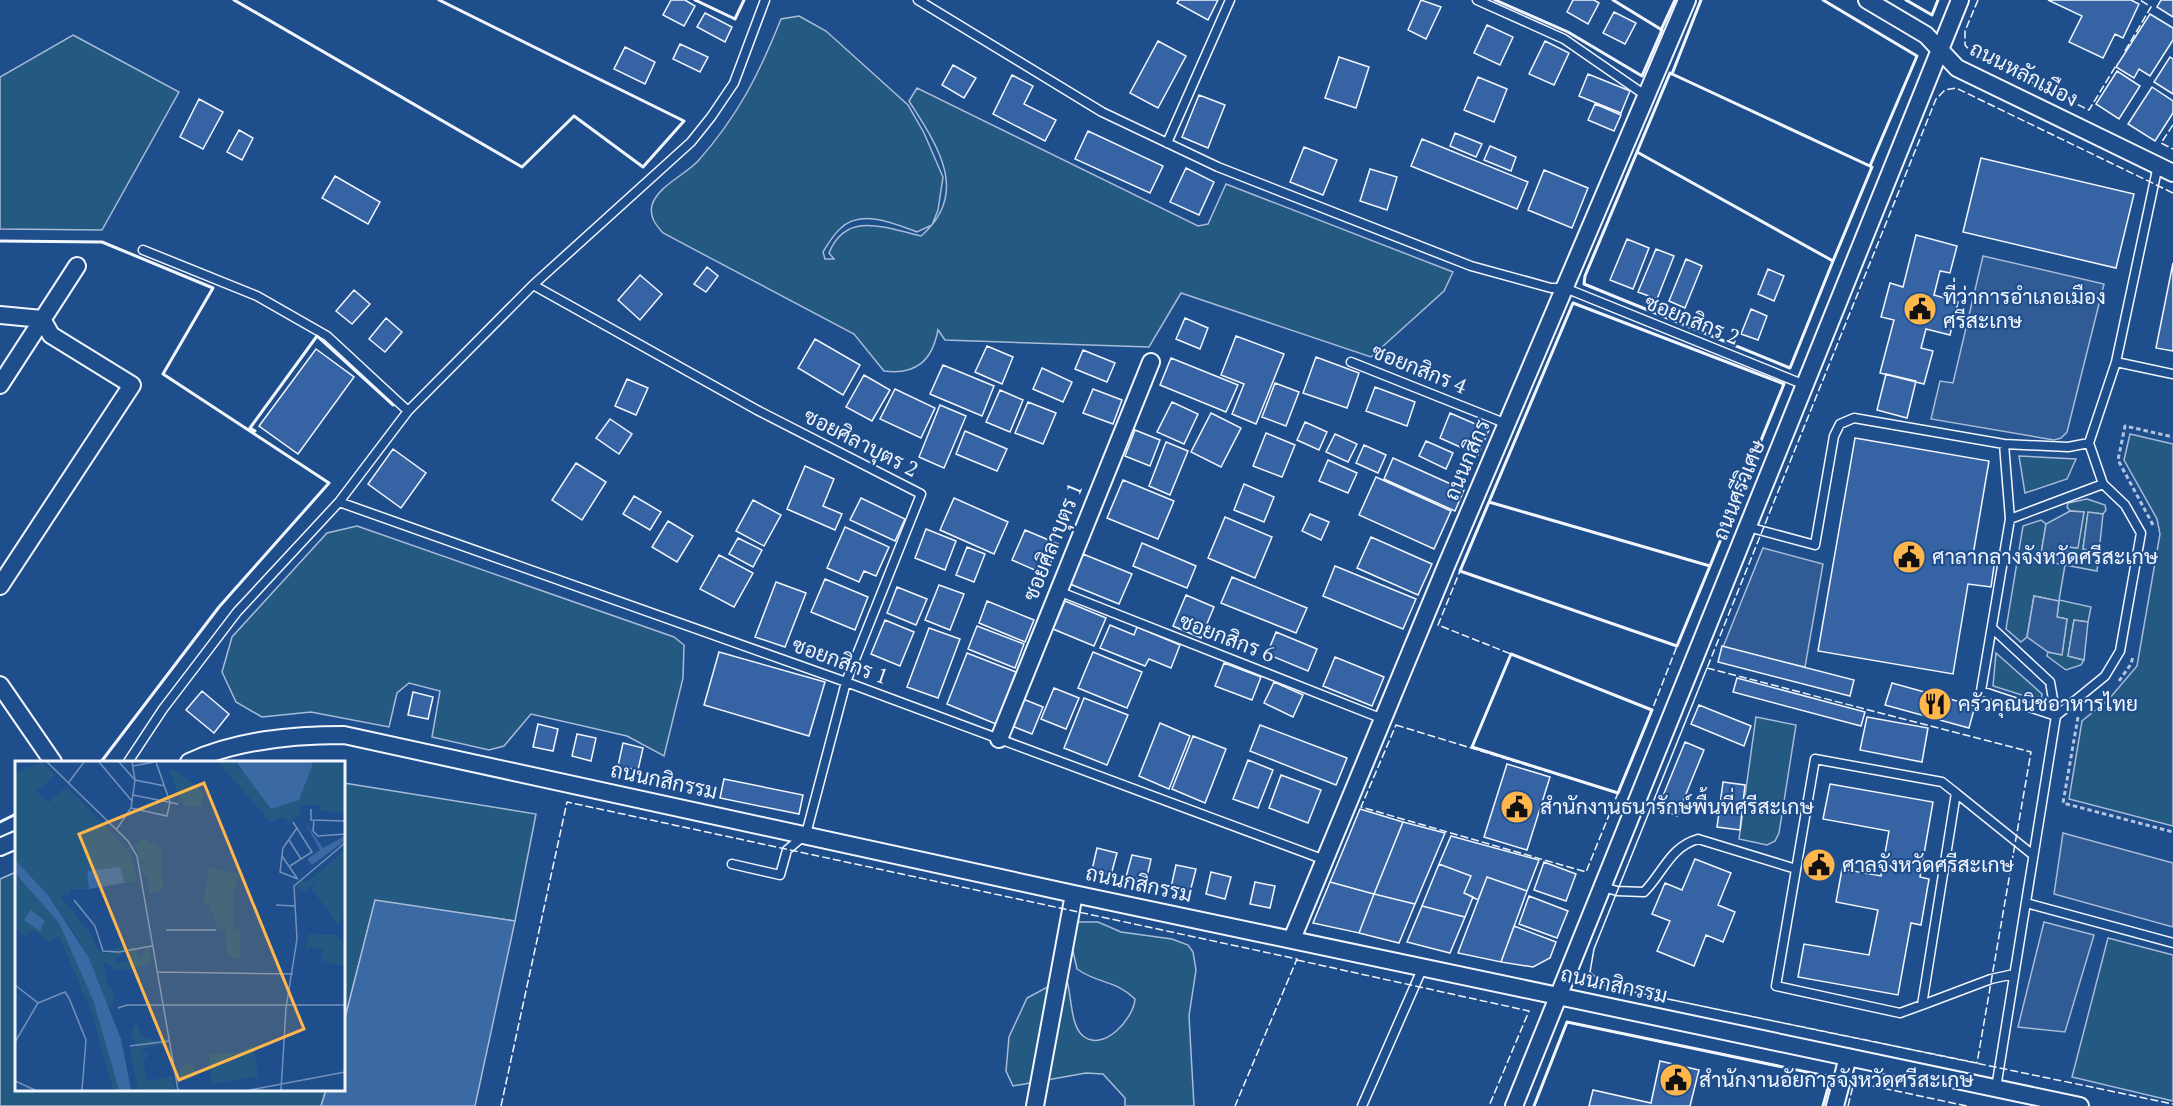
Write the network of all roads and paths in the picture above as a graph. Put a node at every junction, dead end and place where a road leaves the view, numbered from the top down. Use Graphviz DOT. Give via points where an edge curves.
graph roads {
  1 [pos="765,0"];
  2 [pos="918,0"];
  3 [pos="1230,0"];
  4 [pos="1477,0"];
  5 [pos="1687,0"];
  6 [pos="1867,0"];
  7 [pos="1960,0"];
  8 [pos="1940,51"];
  9 [pos="1645,95"];
  10 [pos="1167,143"];
  11 [pos="2165,169"];
  12 [pos="143,250"];
  13 [pos="77,266"];
  14 [pos="533,285"];
  15 [pos="1565,288"];
  16 [pos="0,315"];
  17 [pos="42,319"];
  18 [pos="1151,362"];
  19 [pos="1351,362"];
  20 [pos="2116,362"];
  21 [pos="2173,374"];
  22 [pos="0,385"];
  23 [pos="1805,385"];
  24 [pos="408,411"];
  25 [pos="1507,424"];
  26 [pos="2089,443"];
  27 [pos="2004,444"];
  28 [pos="2103,484"];
  29 [pos="339,502"];
  30 [pos="2010,519"];
  31 [pos="1748,527"];
  32 [pos="0,586"];
  33 [pos="1058,591"];
  34 [pos="1992,628"];
  35 [pos="846,682"];
  36 [pos="0,685"];
  37 [pos="2056,716"];
  38 [pos="1383,719"];
  39 [pos="999,739"];
  40 [pos="52,761"];
  41 [pos="129,761"];
  42 [pos="191,761"];
  43 [pos="1956,793"];
  44 [pos="806,834"];
  45 [pos="15,840"];
  46 [pos="0,847"];
  47 [pos="2033,855"];
  48 [pos="1325,860"];
  49 [pos="732,864"];
  50 [pos="1796,869"];
  51 [pos="1603,887"];
  52 [pos="1074,894"];
  53 [pos="2026,903"];
  54 [pos="1292,939"];
  55 [pos="2173,944"];
  56 [pos="1423,967"];
  57 [pos="2014,974"];
  58 [pos="1559,997"];
  59 [pos="1922,1005"];
  60 [pos="1848,1057"];
  61 [pos="1996,1088"];
  62 [pos="2061,1104"];
  63 [pos="1035,1106"];
  64 [pos="1362,1106"];
  65 [pos="1514,1106"];
  66 [pos="1835,1106"];
  67 [pos="2080,1106"];
  1 -- 14 [label="lane" via="734,82 691,142"];
  2 -- 10 [label="lane, ซอยกสิกร 2" via="1102,112"];
  3 -- 10 [label="lane"];
  4 -- 9 [label="lane" via="1564,39"];
  5 -- 9 [label="street, ถนนกสิกร"];
  6 -- 8 [label="street, ถนนหลักเมือง" via="1926,35"];
  7 -- 8 [label="street, ถนนศรีวิเศษ"];
  8 -- 11 [label="street, ถนนหลักเมือง" via="1957,68"];
  8 -- 23 [label="street, ถนนศรีวิเศษ"];
  9 -- 15 [label="street, ถนนกสิกร"];
  10 -- 15 [label="lane, ซอยกสิกร 2" via="1218,167 1471,266 1551,288"];
  11 -- 20 [label="lane"];
  12 -- 24 [label="lane" via="257,296 327,336"];
  13 -- 17 [label="street"];
  14 -- 24 [label="lane"];
  14 -- 35 [label="lane, ซอยศิลาบุตร 2" via="757,410 921,494"];
  15 -- 23 [label="lane, ซอยกสิกร 2"];
  15 -- 25 [label="street, ถนนกสิกร"];
  16 -- 17 [label="street"];
  17 -- 22 [label="street"];
  17 -- 32 [label="street" via="51,335 132,384"];
  18 -- 33 [label="street, ซอยศิลาบุตร 1"];
  19 -- 25 [label="lane, ซอยกสิกร 4"];
  20 -- 21 [label="lane"];
  20 -- 26 [label="lane"];
  23 -- 31 [label="street, ถนนศรีวิเศษ"];
  24 -- 29 [label="lane"];
  25 -- 38 [label="street, ถนนกสิกร"];
  26 -- 27 [label="lane" via="2068,447"];
  26 -- 28 [label="lane"];
  27 -- 30 [label="lane"];
  27 -- 31 [label="lane" via="1854,418 1840,424 1834,436 1815,545"];
  28 -- 30 [label="lane"];
  28 -- 37 [label="lane" via="2125,505 2140,533 2120,651 2105,676"];
  29 -- 35 [label="lane, ซอยกสิกร 1"];
  29 -- 41 [label="lane" via="237,612"];
  30 -- 34 [label="lane"];
  31 -- 51 [label="street, ถนนศรีวิเศษ"];
  33 -- 38 [label="lane, ซอยกสิกร 6"];
  33 -- 39 [label="street, ซอยศิลาบุตร 1"];
  34 -- 37 [label="lane" via="2050,682"];
  34 -- 37 [label="lane" via="1981,691"];
  35 -- 39 [label="lane, ซอยกสิกร 1"];
  35 -- 44 [label="lane, ซอยศิลาบุตร 2"];
  36 -- 40 [label="street"];
  37 -- 47 [label="lane"];
  38 -- 48 [label="street, ถนนกสิกร"];
  39 -- 48 [label="lane, ซอยกสิกร 1"];
  42 -- 44 [label="street, ถนนกสิกรรม" via="289,735 344,735"];
  43 -- 47 [label="lane"];
  43 -- 50 [label="lane" via="1942,782 1815,759"];
  43 -- 59 [label="lane"];
  44 -- 49 [label="lane" via="787,850 780,875"];
  44 -- 52 [label="street, ถนนกสิกรรม"];
  45 -- 46 [label="street"];
  47 -- 53 [label="lane"];
  48 -- 54 [label="street, ถนนกสิกร"];
  50 -- 51 [label="lane" via="1698,839 1686,842 1671,854 1644,892"];
  50 -- 59 [label="lane" via="1776,986 1900,1013"];
  51 -- 58 [label="street, ถนนศรีวิเศษ"];
  52 -- 54 [label="street, ถนนกสิกรรม"];
  52 -- 63 [label="street"];
  53 -- 55 [label="lane"];
  53 -- 57 [label="lane"];
  54 -- 56 [label="street, ถนนกสิกรรม"];
  56 -- 58 [label="street, ถนนกสิกรรม"];
  56 -- 64 [label="lane"];
  57 -- 59 [label="lane"];
  57 -- 61 [label="lane"];
  58 -- 60 [label="street, ถนนกสิกรรม"];
  58 -- 65 [label="street, ถนนศรีวิเศษ"];
  60 -- 61 [label="street, ถนนกสิกรรม"];
  60 -- 66 [label="street"];
  61 -- 62 [label="street, ถนนกสิกรรม"];
  62 -- 67 [label="street, ถนนกสิกรรม"];
}
